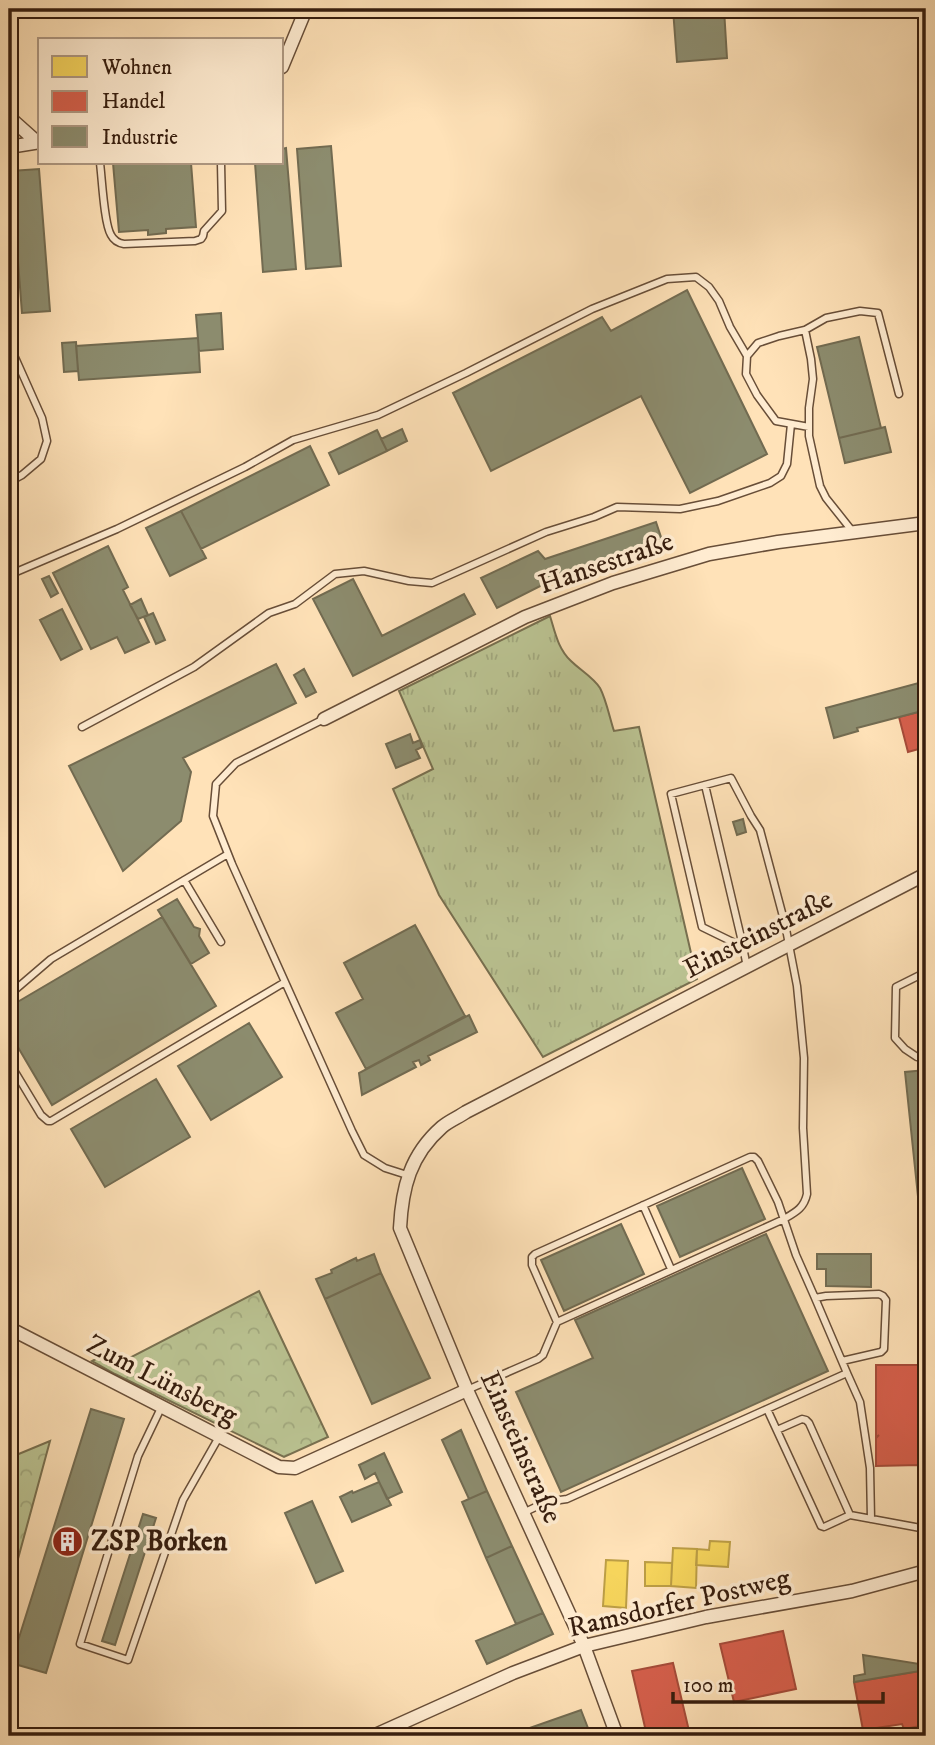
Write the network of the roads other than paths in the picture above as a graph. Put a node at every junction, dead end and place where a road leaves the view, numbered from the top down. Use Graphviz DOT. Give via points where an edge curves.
graph roads {
  1 [pos="306,9"];
  2 [pos="284,62"];
  3 [pos="9,117"];
  4 [pos="38,141"];
  5 [pos="38,142"];
  6 [pos="9,147"];
  7 [pos="100,164"];
  8 [pos="221,164"];
  9 [pos="805,330"];
  10 [pos="9,344"];
  11 [pos="747,356"];
  12 [pos="899,394"];
  13 [pos="791,424"];
  14 [pos="809,427"];
  15 [pos="9,482"];
  16 [pos="926,523"];
  17 [pos="853,532"];
  18 [pos="9,575"];
  19 [pos="324,719"];
  20 [pos="82,727"];
  21 [pos="705,785"];
  22 [pos="228,855"];
  23 [pos="926,874"];
  24 [pos="184,880"];
  25 [pos="221,942"];
  26 [pos="789,945"];
  27 [pos="743,947"];
  28 [pos="747,967"];
  29 [pos="926,972"];
  30 [pos="285,982"];
  31 [pos="9,995"];
  32 [pos="926,1056"];
  33 [pos="9,1062"];
  34 [pos="408,1175"];
  35 [pos="643,1205"];
  36 [pos="784,1219"];
  37 [pos="671,1269"];
  38 [pos="815,1298"];
  39 [pos="557,1322"];
  40 [pos="9,1328"];
  41 [pos="842,1360"];
  42 [pos="847,1373"];
  43 [pos="467,1390"];
  44 [pos="161,1408"];
  45 [pos="767,1409"];
  46 [pos="777,1430"];
  47 [pos="219,1437"];
  48 [pos="523,1513"];
  49 [pos="850,1515"];
  50 [pos="871,1519"];
  51 [pos="926,1529"];
  52 [pos="926,1571"];
  53 [pos="584,1646"];
  54 [pos="373,1736"];
  55 [pos="617,1736"];
  1 -- 2 [label="street"];
  3 -- 4 [label="street"];
  5 -- 6 [label="street"];
  7 -- 8 [label="lane" via="108,229 124,244 201,239 222,211"];
  9 -- 11 [label="lane" via="758,343"];
  9 -- 12 [label="lane" via="826,318 860,310 878,313"];
  9 -- 14 [label="lane" via="813,379"];
  10 -- 15 [label="lane" via="42,418 47,441 41,459"];
  11 -- 13 [label="lane" via="746,374 757,395 776,421"];
  11 -- 18 [label="lane" via="709,287 696,277 667,279 592,309 378,415 293,440 140,518"];
  13 -- 14 [label="lane"];
  13 -- 20 [label="lane" via="788,464 782,476 770,483 680,509 617,507 546,531 432,583 364,570 335,574 295,604 269,613 194,667"];
  14 -- 17 [label="lane" via="820,486"];
  16 -- 17 [label="street, Hansestraße"];
  17 -- 19 [label="street, Hansestraße" via="709,554 613,583 525,617"];
  19 -- 22 [label="lane" via="236,763 216,784 213,816"];
  21 -- 26 [label="lane" via="731,778 760,830"];
  21 -- 27 [label="lane"];
  21 -- 27 [label="lane" via="671,794 702,927"];
  22 -- 24 [label="lane"];
  22 -- 30 [label="lane"];
  23 -- 26 [label="street, Einsteinstraße"];
  24 -- 25 [label="lane"];
  24 -- 31 [label="lane" via="51,959"];
  26 -- 28 [label="street, Einsteinstraße"];
  26 -- 36 [label="lane" via="804,1058 807,1194 800,1210"];
  27 -- 28 [label="lane"];
  28 -- 34 [label="street, Einsteinstraße" via="455,1119 423,1149"];
  29 -- 32 [label="lane" via="896,987 895,1038 916,1057"];
  30 -- 33 [label="lane" via="51,1121 41,1115"];
  30 -- 34 [label="lane" via="364,1155"];
  34 -- 43 [label="street, Einsteinstraße" via="400,1228"];
  35 -- 36 [label="lane" via="754,1157"];
  35 -- 37 [label="lane"];
  35 -- 39 [label="lane" via="532,1257 531,1265"];
  36 -- 37 [label="lane"];
  36 -- 38 [label="lane"];
  37 -- 39 [label="lane"];
  38 -- 41 [label="lane"];
  38 -- 41 [label="lane" via="879,1294 886,1300 884,1349"];
  39 -- 43 [label="lane" via="538,1359"];
  40 -- 44 [label="street, Zum Lünsberg"];
  41 -- 42 [label="lane"];
  42 -- 45 [label="lane"];
  42 -- 50 [label="lane" via="860,1402 870,1468"];
  43 -- 47 [label="street, Zum Lünsberg" via="295,1468 279,1467"];
  43 -- 48 [label="street, Einsteinstraße"];
  44 -- 47 [label="street, Zum Lünsberg"];
  44 -- 47 [label="lane" via="138,1456 80,1644 128,1660 183,1500"];
  45 -- 46 [label="lane"];
  45 -- 48 [label="lane" via="567,1499 546,1502"];
  46 -- 49 [label="lane" via="802,1419 809,1423"];
  46 -- 49 [label="lane" via="821,1526"];
  48 -- 53 [label="street, Einsteinstraße"];
  49 -- 50 [label="lane"];
  50 -- 51 [label="lane"];
  52 -- 53 [label="street, Ramsdorfer Postweg" via="852,1591 706,1617"];
  53 -- 54 [label="street, Ramsdorfer Postweg"];
  53 -- 55 [label="street, Einsteinstraße"];
}
